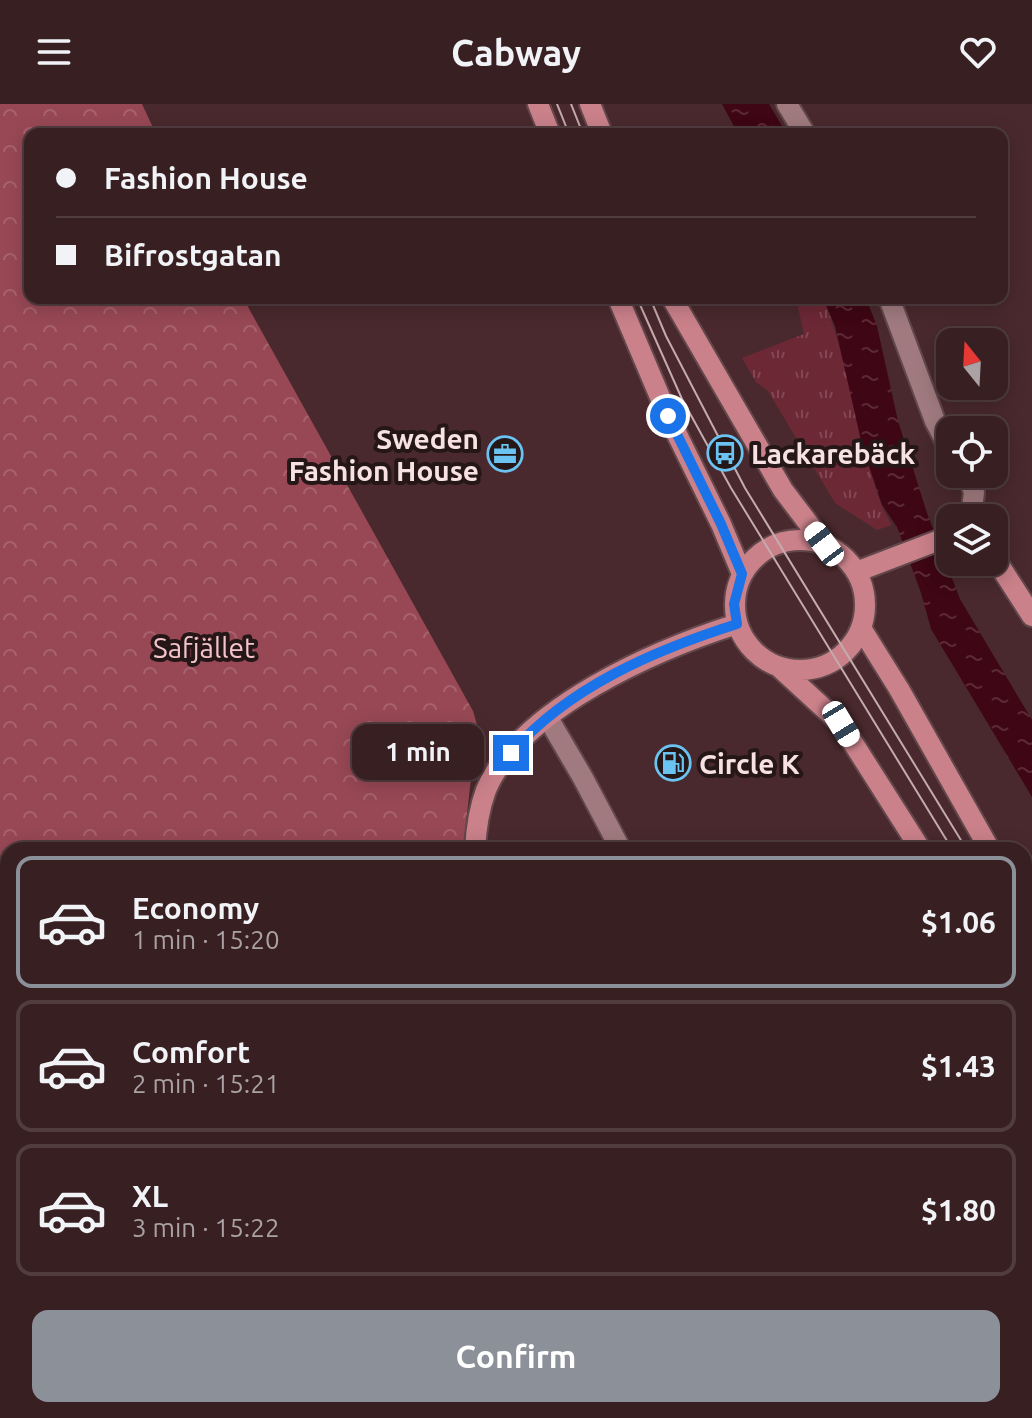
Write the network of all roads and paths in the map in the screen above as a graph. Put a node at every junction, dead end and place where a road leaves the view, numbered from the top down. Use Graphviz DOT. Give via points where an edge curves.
graph roads {
  1 [pos="538,104"];
  2 [pos="590,104"];
  3 [pos="787,104"];
  4 [pos="548,128"];
  5 [pos="600,128"];
  6 [pos="801,128"];
  7 [pos="621,304"];
  8 [pos="675,304"];
  9 [pos="891,304"];
  10 [pos="936,423"];
  11 [pos="936,541"];
  12 [pos="824,544"];
  13 [pos="856,572"];
  14 [pos="742,574"];
  15 [pos="1006,576"];
  16 [pos="1032,616"];
  17 [pos="737,624"];
  18 [pos="861,628"];
  19 [pos="780,668"];
  20 [pos="548,718"];
  21 [pos="476,842"];
  22 [pos="617,842"];
  23 [pos="916,842"];
  24 [pos="985,842"];
  1 -- 4 [label="main road"];
  2 -- 5 [label="main road"];
  3 -- 6 [label="street"];
  7 -- 14 [label="main road"];
  8 -- 12 [label="main road" via="783,490"];
  9 -- 10 [label="street"];
  11 -- 13 [label="main road"];
  12 -- 13 [label="main road"];
  12 -- 14 [label="main road" via="779,543 759,553"];
  13 -- 18 [label="main road" via="865,596"];
  14 -- 17 [label="main road" via="734,604"];
  15 -- 16 [label="main road"];
  17 -- 19 [label="main road" via="756,654"];
  17 -- 20 [label="main road" via="621,670"];
  18 -- 19 [label="main road" via="845,652 825,665 803,671"];
  18 -- 24 [label="main road"];
  19 -- 23 [label="main road" via="841,724"];
  20 -- 21 [label="main road" via="521,742 487,788"];
  20 -- 22 [label="street"];
}
